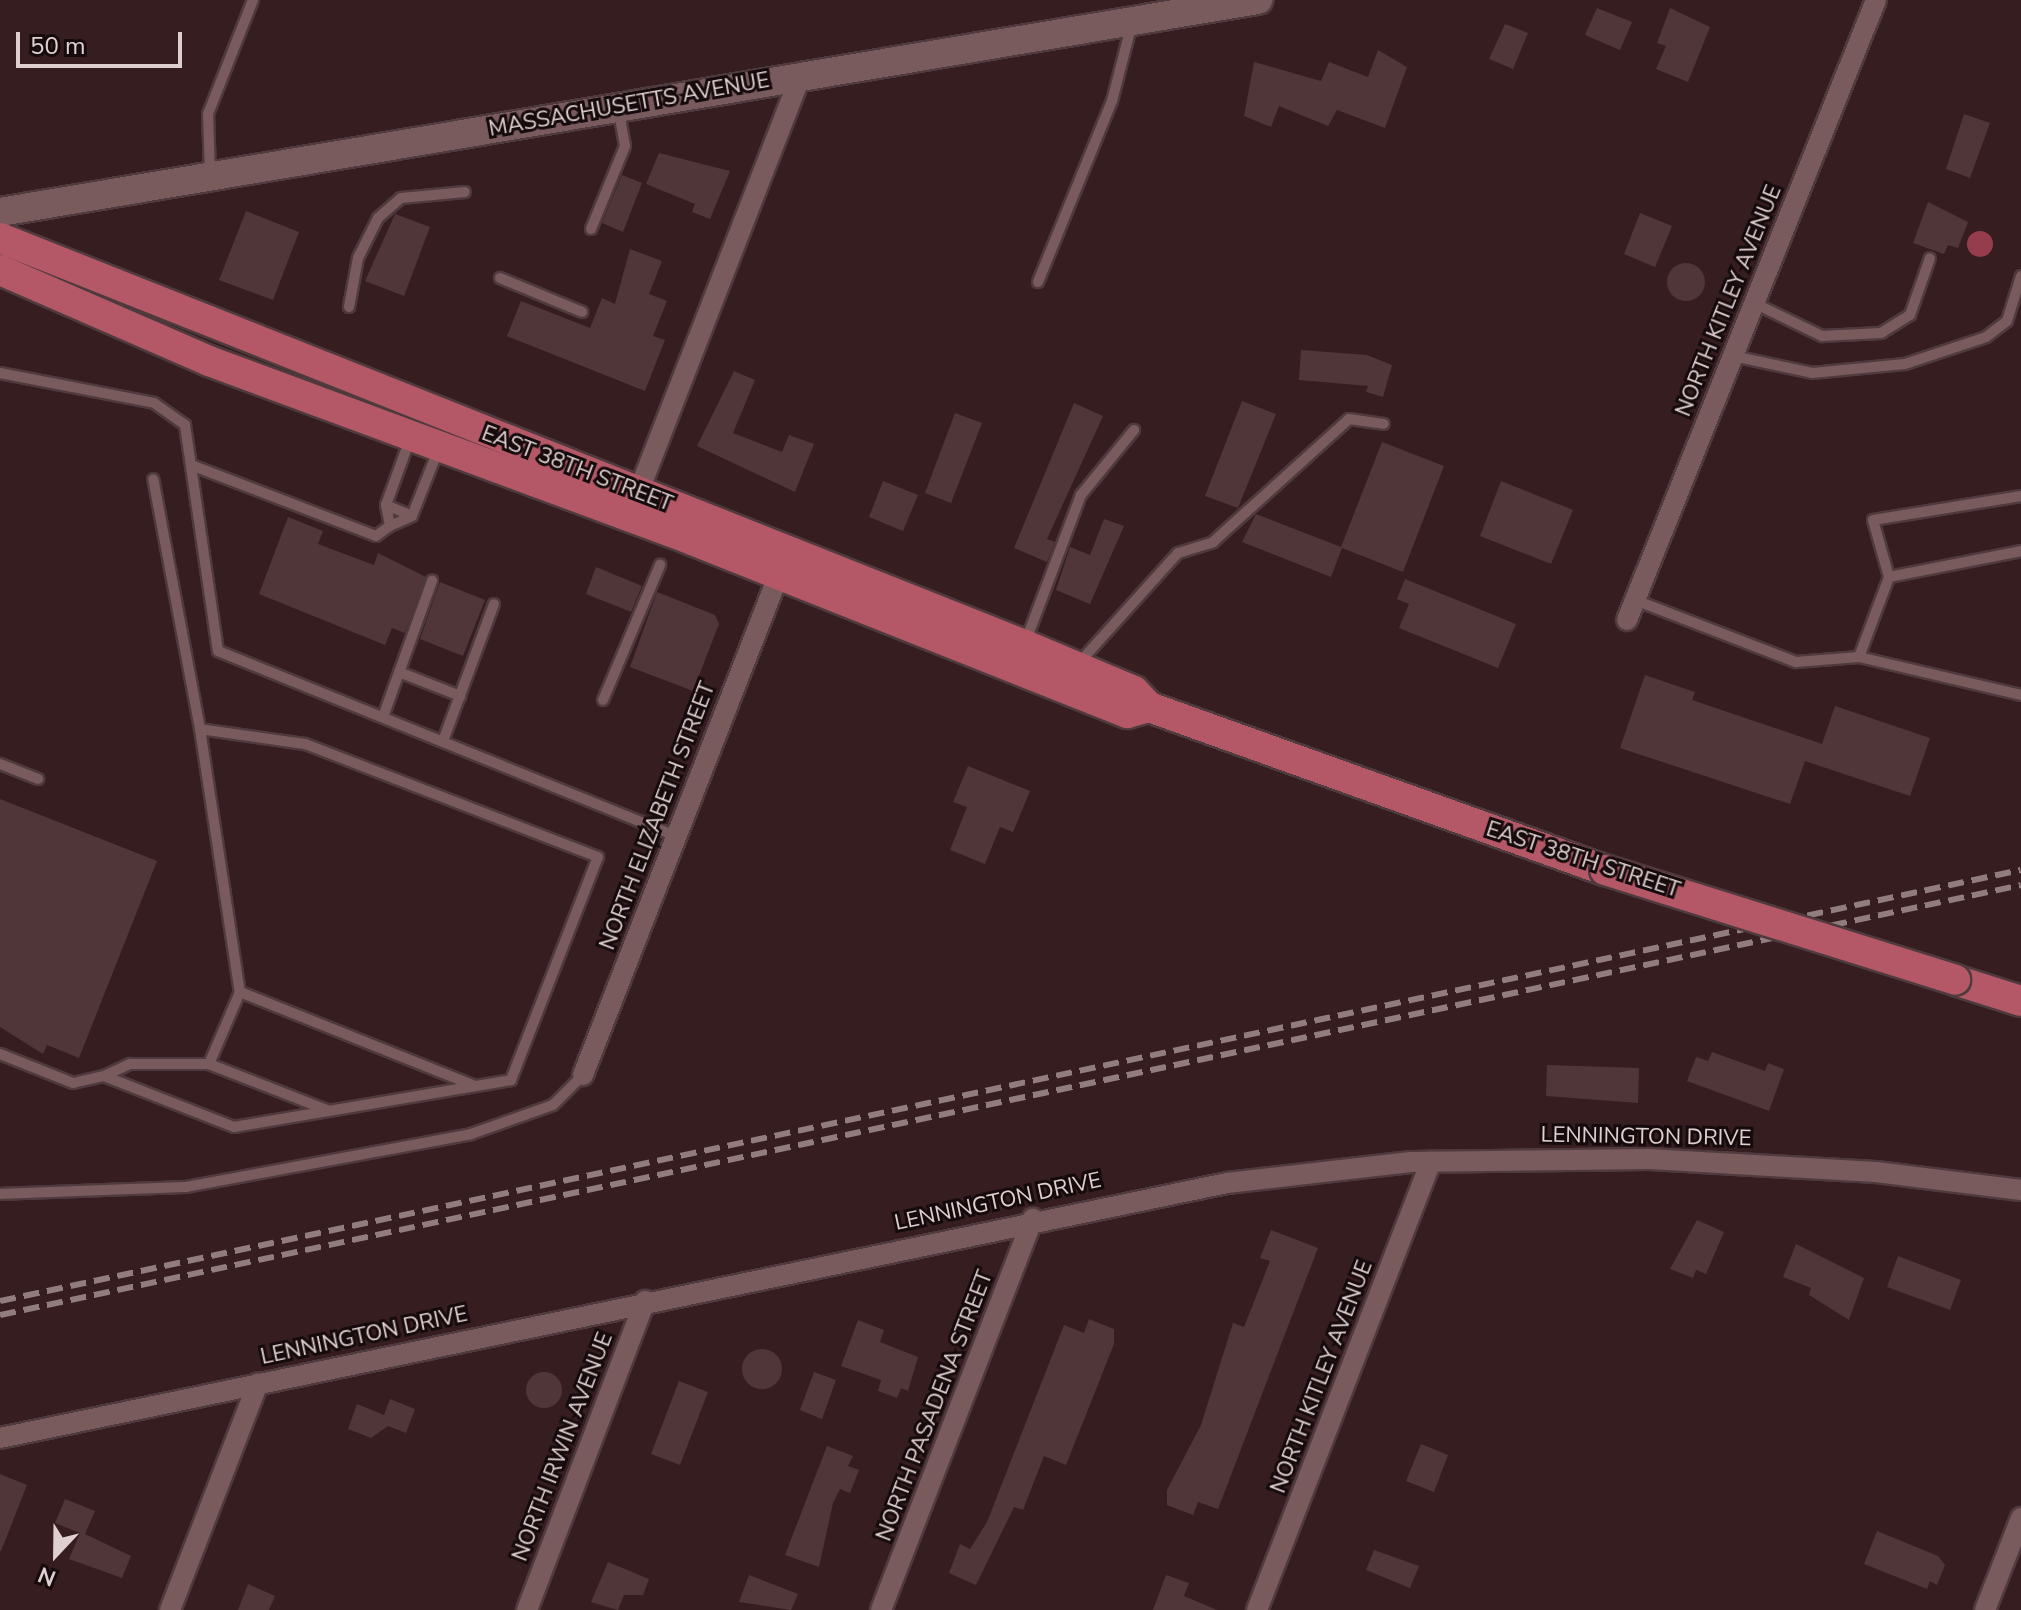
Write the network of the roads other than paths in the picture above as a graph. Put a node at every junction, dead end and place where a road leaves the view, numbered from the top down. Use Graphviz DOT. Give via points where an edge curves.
graph roads {
  1 [pos="253,0"];
  2 [pos="1258,0"];
  3 [pos="1876,0"];
  4 [pos="1133,21"];
  5 [pos="801,75"];
  6 [pos="618,106"];
  7 [pos="211,176"];
  8 [pos="465,192"];
  9 [pos="0,212"];
  10 [pos="591,229"];
  11 [pos="0,238"];
  12 [pos="1930,258"];
  13 [pos="0,270"];
  14 [pos="2021,276"];
  15 [pos="500,278"];
  16 [pos="1038,282"];
  17 [pos="1754,303"];
  18 [pos="349,307"];
  19 [pos="582,312"];
  20 [pos="1733,356"];
  21 [pos="0,373"];
  22 [pos="1384,424"];
  23 [pos="1134,430"];
  24 [pos="412,435"];
  25 [pos="440,446"];
  26 [pos="191,465"];
  27 [pos="153,479"];
  28 [pos="638,493"];
  29 [pos="2021,496"];
  30 [pos="386,505"];
  31 [pos="412,516"];
  32 [pos="390,526"];
  33 [pos="2021,551"];
  34 [pos="660,565"];
  35 [pos="779,574"];
  36 [pos="1889,577"];
  37 [pos="432,581"];
  38 [pos="1635,600"];
  39 [pos="494,604"];
  40 [pos="1627,620"];
  41 [pos="1025,645"];
  42 [pos="1859,657"];
  43 [pos="1077,667"];
  44 [pos="399,672"];
  45 [pos="2021,695"];
  46 [pos="460,696"];
  47 [pos="603,700"];
  48 [pos="1149,707"];
  49 [pos="383,717"];
  50 [pos="200,729"];
  51 [pos="443,741"];
  52 [pos="0,764"];
  53 [pos="38,779"];
  54 [pos="676,836"];
  55 [pos="240,992"];
  56 [pos="2021,1001"];
  57 [pos="0,1054"];
  58 [pos="209,1064"];
  59 [pos="583,1075"];
  60 [pos="104,1076"];
  61 [pos="475,1086"];
  62 [pos="329,1111"];
  63 [pos="1431,1162"];
  64 [pos="2021,1190"];
  65 [pos="0,1194"];
  66 [pos="1033,1219"];
  67 [pos="645,1301"];
  68 [pos="258,1383"];
  69 [pos="0,1438"];
  70 [pos="2021,1518"];
  71 [pos="170,1610"];
  72 [pos="527,1610"];
  73 [pos="881,1610"];
  74 [pos="1257,1610"];
  75 [pos="1985,1610"];
  1 -- 7 [label="lane" via="208,114"];
  2 -- 4 [label="main road, MASSACHUSETTS AVENUE"];
  3 -- 17 [label="street, NORTH KITLEY AVENUE"];
  4 -- 5 [label="main road, MASSACHUSETTS AVENUE"];
  4 -- 16 [label="lane" via="1112,101"];
  5 -- 6 [label="main road, MASSACHUSETTS AVENUE"];
  5 -- 28 [label="street"];
  6 -- 7 [label="main road, MASSACHUSETTS AVENUE"];
  6 -- 10 [label="lane" via="625,146"];
  7 -- 9 [label="main road, MASSACHUSETTS AVENUE"];
  8 -- 18 [label="lane" via="401,198 378,218 358,258"];
  11 -- 28 [label="main road, EAST 38TH STREET"];
  12 -- 17 [label="lane" via="1910,315 1881,333 1822,336"];
  13 -- 24 [label="main road, EAST 38TH STREET" via="209,361"];
  14 -- 20 [label="lane" via="2007,321 1986,337 1905,364 1812,373"];
  15 -- 19 [label="lane"];
  17 -- 20 [label="street, NORTH KITLEY AVENUE"];
  20 -- 38 [label="street, NORTH KITLEY AVENUE"];
  21 -- 26 [label="lane" via="154,403 185,425"];
  22 -- 43 [label="lane" via="1349,419 1213,542 1178,553 1083,651"];
  23 -- 41 [label="lane" via="1081,495"];
  24 -- 25 [label="main road, EAST 38TH STREET"];
  24 -- 30 [label="lane"];
  25 -- 31 [label="lane"];
  25 -- 35 [label="main road, EAST 38TH STREET"];
  26 -- 32 [label="lane" via="376,536"];
  26 -- 49 [label="lane" via="218,651"];
  27 -- 50 [label="lane"];
  28 -- 41 [label="main road, EAST 38TH STREET"];
  29 -- 36 [label="lane" via="1873,520"];
  30 -- 31 [label="lane"];
  30 -- 32 [label="lane"];
  31 -- 32 [label="lane"];
  33 -- 36 [label="lane"];
  34 -- 47 [label="lane"];
  35 -- 48 [label="main road, EAST 38TH STREET" via="1127,713"];
  35 -- 54 [label="street, NORTH ELIZABETH STREET"];
  36 -- 42 [label="lane"];
  37 -- 44 [label="lane"];
  38 -- 40 [label="street, NORTH KITLEY AVENUE"];
  38 -- 42 [label="lane" via="1796,662"];
  39 -- 46 [label="lane"];
  41 -- 43 [label="main road, EAST 38TH STREET"];
  42 -- 45 [label="lane"];
  43 -- 48 [label="main road, EAST 38TH STREET" via="1134,691"];
  44 -- 46 [label="lane"];
  44 -- 49 [label="lane"];
  46 -- 51 [label="lane"];
  48 -- 56 [label="main road, EAST 38TH STREET, bridge" via="1605,870"];
  49 -- 51 [label="lane"];
  50 -- 55 [label="lane"];
  50 -- 61 [label="lane" via="305,744 598,857 511,1080"];
  51 -- 54 [label="lane"];
  52 -- 53 [label="lane"];
  54 -- 59 [label="street, NORTH ELIZABETH STREET"];
  55 -- 58 [label="lane"];
  55 -- 61 [label="lane"];
  57 -- 60 [label="lane" via="73,1083"];
  58 -- 60 [label="lane" via="130,1064"];
  58 -- 62 [label="lane"];
  59 -- 65 [label="lane" via="553,1105 471,1134 186,1187"];
  60 -- 62 [label="lane" via="234,1127"];
  61 -- 62 [label="lane"];
  63 -- 64 [label="street, LENNINGTON DRIVE" via="1725,1161"];
  63 -- 66 [label="street, LENNINGTON DRIVE" via="1227,1183"];
  63 -- 74 [label="street, NORTH KITLEY AVENUE"];
  66 -- 67 [label="street, LENNINGTON DRIVE"];
  66 -- 73 [label="street, NORTH PASADENA STREET"];
  67 -- 68 [label="street, LENNINGTON DRIVE"];
  67 -- 72 [label="street, NORTH IRWIN AVENUE"];
  68 -- 69 [label="street, LENNINGTON DRIVE"];
  68 -- 71 [label="street"];
  70 -- 75 [label="street"];
}
